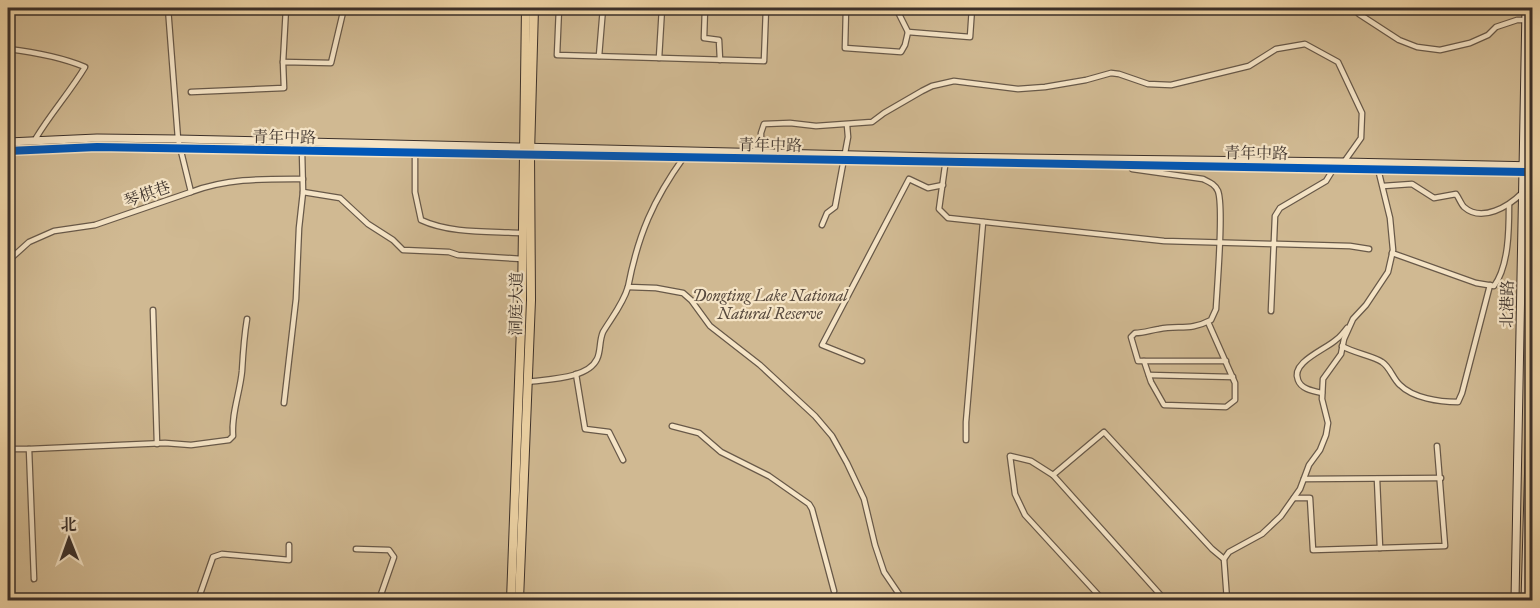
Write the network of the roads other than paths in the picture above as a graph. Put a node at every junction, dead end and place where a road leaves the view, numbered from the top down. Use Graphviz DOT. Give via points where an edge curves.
graph roads {
  1 [pos="168,8"];
  2 [pos="286,8"];
  3 [pos="344,8"];
  4 [pos="525,8"];
  5 [pos="559,8"];
  6 [pos="603,8"];
  7 [pos="662,8"];
  8 [pos="705,8"];
  9 [pos="766,8"];
  10 [pos="846,8"];
  11 [pos="896,8"];
  12 [pos="972,8"];
  13 [pos="1353,8"];
  14 [pos="1526,8"];
  15 [pos="535,10"];
  16 [pos="1526,20"];
  17 [pos="908,32"];
  18 [pos="8,49"];
  19 [pos="599,56"];
  20 [pos="659,58"];
  21 [pos="720,60"];
  22 [pos="283,62"];
  23 [pos="191,92"];
  24 [pos="847,124"];
  25 [pos="36,138"];
  26 [pos="178,139"];
  27 [pos="8,142"];
  28 [pos="180,148"];
  29 [pos="8,151"];
  30 [pos="302,151"];
  31 [pos="527,151"];
  32 [pos="415,152"];
  33 [pos="761,153"];
  34 [pos="684,157"];
  35 [pos="844,157"];
  36 [pos="1344,162"];
  37 [pos="1130,165"];
  38 [pos="945,166"];
  39 [pos="1533,166"];
  40 [pos="1334,168"];
  41 [pos="1378,169"];
  42 [pos="1522,169"];
  43 [pos="1533,172"];
  44 [pos="303,179"];
  45 [pos="943,185"];
  46 [pos="1383,186"];
  47 [pos="191,192"];
  48 [pos="303,192"];
  49 [pos="1522,194"];
  50 [pos="1509,205"];
  51 [pos="983,222"];
  52 [pos="822,225"];
  53 [pos="523,233"];
  54 [pos="1369,249"];
  55 [pos="1392,253"];
  56 [pos="522,259"];
  57 [pos="8,261"];
  58 [pos="1490,285"];
  59 [pos="628,287"];
  60 [pos="153,310"];
  61 [pos="1271,311"];
  62 [pos="247,319"];
  63 [pos="1208,322"];
  64 [pos="1350,324"];
  65 [pos="1342,346"];
  66 [pos="1533,347"];
  67 [pos="862,361"];
  68 [pos="1144,361"];
  69 [pos="1226,361"];
  70 [pos="576,374"];
  71 [pos="1149,375"];
  72 [pos="1233,377"];
  73 [pos="528,382"];
  74 [pos="1322,393"];
  75 [pos="284,403"];
  76 [pos="672,426"];
  77 [pos="966,440"];
  78 [pos="157,444"];
  79 [pos="1437,446"];
  80 [pos="8,449"];
  81 [pos="29,449"];
  82 [pos="623,460"];
  83 [pos="1053,475"];
  84 [pos="1441,478"];
  85 [pos="1304,479"];
  86 [pos="1377,479"];
  87 [pos="1294,498"];
  88 [pos="289,545"];
  89 [pos="1380,548"];
  90 [pos="356,549"];
  91 [pos="1224,559"];
  92 [pos="34,579"];
  93 [pos="834,591"];
  94 [pos="198,600"];
  95 [pos="379,600"];
  96 [pos="511,600"];
  97 [pos="519,600"];
  98 [pos="903,600"];
  99 [pos="1103,600"];
  100 [pos="1165,600"];
  101 [pos="1227,600"];
  102 [pos="1515,600"];
  103 [pos="1525,600"];
  1 -- 26 [label="street, 琴棋巷"];
  2 -- 22 [label="street"];
  3 -- 22 [label="street" via="332,63"];
  4 -- 31 [label="main road, 洞庭大道"];
  5 -- 19 [label="street" via="557,55"];
  6 -- 19 [label="street"];
  7 -- 20 [label="street"];
  8 -- 21 [label="street" via="704,38 719,40"];
  9 -- 21 [label="street" via="764,61"];
  10 -- 17 [label="street" via="845,48 901,52"];
  11 -- 17 [label="street"];
  12 -- 17 [label="street" via="970,37"];
  13 -- 16 [label="street" via="1399,40 1440,50 1470,43 1496,27"];
  14 -- 16 [label="main road, 北港路"];
  15 -- 31 [label="main road, 洞庭大道"];
  16 -- 42 [label="main road, 北港路"];
  18 -- 25 [label="street" via="85,67"];
  19 -- 20 [label="street"];
  20 -- 21 [label="street"];
  22 -- 23 [label="street" via="284,88"];
  24 -- 33 [label="street" via="764,124"];
  24 -- 35 [label="street"];
  24 -- 36 [label="street" via="872,122 921,91 954,81 1018,89 1111,73 1148,84 1171,84 1249,66 1276,49 1305,44 1338,62 1362,113 1361,138"];
  26 -- 27 [label="main road, 青年中路"];
  26 -- 28 [label="street, 琴棋巷"];
  26 -- 31 [label="main road, 青年中路"];
  28 -- 29 [label="main road, 青年中路"];
  28 -- 30 [label="main road, 青年中路"];
  28 -- 47 [label="street, 琴棋巷"];
  30 -- 32 [label="main road, 青年中路"];
  30 -- 44 [label="street"];
  31 -- 32 [label="main road, 青年中路"];
  31 -- 33 [label="main road"];
  31 -- 34 [label="main road, 青年中路"];
  31 -- 53 [label="main road, 洞庭大道"];
  31 -- 73 [label="main road, 洞庭大道" via="531,300"];
  32 -- 53 [label="street" via="415,192 421,220 449,228"];
  33 -- 35 [label="main road"];
  34 -- 35 [label="main road, 青年中路"];
  34 -- 59 [label="street" via="649,214"];
  35 -- 36 [label="main road"];
  35 -- 37 [label="main road, 青年中路"];
  35 -- 52 [label="street" via="835,207"];
  36 -- 42 [label="main road"];
  37 -- 40 [label="main road, 青年中路"];
  37 -- 63 [label="street" via="1132,169 1203,179 1218,192 1216,309"];
  38 -- 45 [label="street"];
  39 -- 42 [label="main road"];
  40 -- 41 [label="main road, 青年中路"];
  40 -- 61 [label="street" via="1326,181 1280,208 1275,216"];
  41 -- 42 [label="main road, 青年中路"];
  41 -- 46 [label="street"];
  42 -- 43 [label="main road, 青年中路"];
  42 -- 49 [label="main road, 北港路"];
  44 -- 47 [label="street" via="230,181"];
  44 -- 48 [label="street"];
  45 -- 51 [label="street" via="939,209 948,218"];
  45 -- 67 [label="street" via="928,188 909,179 822,345"];
  46 -- 50 [label="street" via="1412,184 1434,198 1456,194 1464,207 1479,212 1491,213"];
  46 -- 55 [label="street"];
  47 -- 57 [label="street, 琴棋巷" via="95,225 54,231 29,242"];
  48 -- 56 [label="street" via="340,198 403,250"];
  48 -- 75 [label="street"];
  49 -- 50 [label="street"];
  49 -- 102 [label="main road, 北港路"];
  50 -- 58 [label="street" via="1504,268 1494,285"];
  51 -- 54 [label="street" via="1164,241"];
  51 -- 77 [label="street"];
  53 -- 56 [label="main road, 洞庭大道"];
  55 -- 58 [label="street"];
  55 -- 64 [label="street" via="1388,272"];
  56 -- 96 [label="main road, 洞庭大道"];
  58 -- 65 [label="street" via="1458,402 1411,393 1383,362"];
  59 -- 70 [label="street" via="602,335 593,366"];
  59 -- 98 [label="street" via="683,293 710,326 760,365 832,435 864,499 884,572"];
  60 -- 78 [label="street"];
  62 -- 78 [label="street" via="233,436 229,440 191,445"];
  63 -- 68 [label="street" via="1135,333 1131,337 1138,361"];
  63 -- 69 [label="street"];
  64 -- 65 [label="street"];
  64 -- 74 [label="street" via="1336,340 1298,368 1299,384"];
  65 -- 74 [label="street" via="1341,354 1323,379"];
  66 -- 103 [label="main road"];
  68 -- 69 [label="street"];
  68 -- 71 [label="street"];
  69 -- 72 [label="street"];
  70 -- 73 [label="street"];
  70 -- 82 [label="street" via="585,429 609,432"];
  71 -- 72 [label="street"];
  71 -- 72 [label="street" via="1164,405 1226,407 1235,400"];
  73 -- 97 [label="main road, 洞庭大道"];
  74 -- 85 [label="street" via="1328,423 1326,435"];
  76 -- 93 [label="street" via="699,433 721,452 770,476 809,504"];
  78 -- 81 [label="street"];
  79 -- 84 [label="street"];
  80 -- 81 [label="street"];
  81 -- 92 [label="street"];
  83 -- 91 [label="street" via="1104,432"];
  83 -- 99 [label="street" via="1031,461 1010,456 1015,494 1025,514"];
  83 -- 100 [label="street"];
  84 -- 86 [label="street"];
  84 -- 89 [label="street" via="1446,546"];
  85 -- 86 [label="street"];
  85 -- 87 [label="street"];
  86 -- 89 [label="street"];
  87 -- 89 [label="street" via="1310,498 1313,550"];
  87 -- 91 [label="street" via="1262,534 1229,552"];
  88 -- 94 [label="street" via="289,560 222,554 213,557"];
  90 -- 95 [label="street" via="389,550 394,557"];
  91 -- 101 [label="street"];
}
